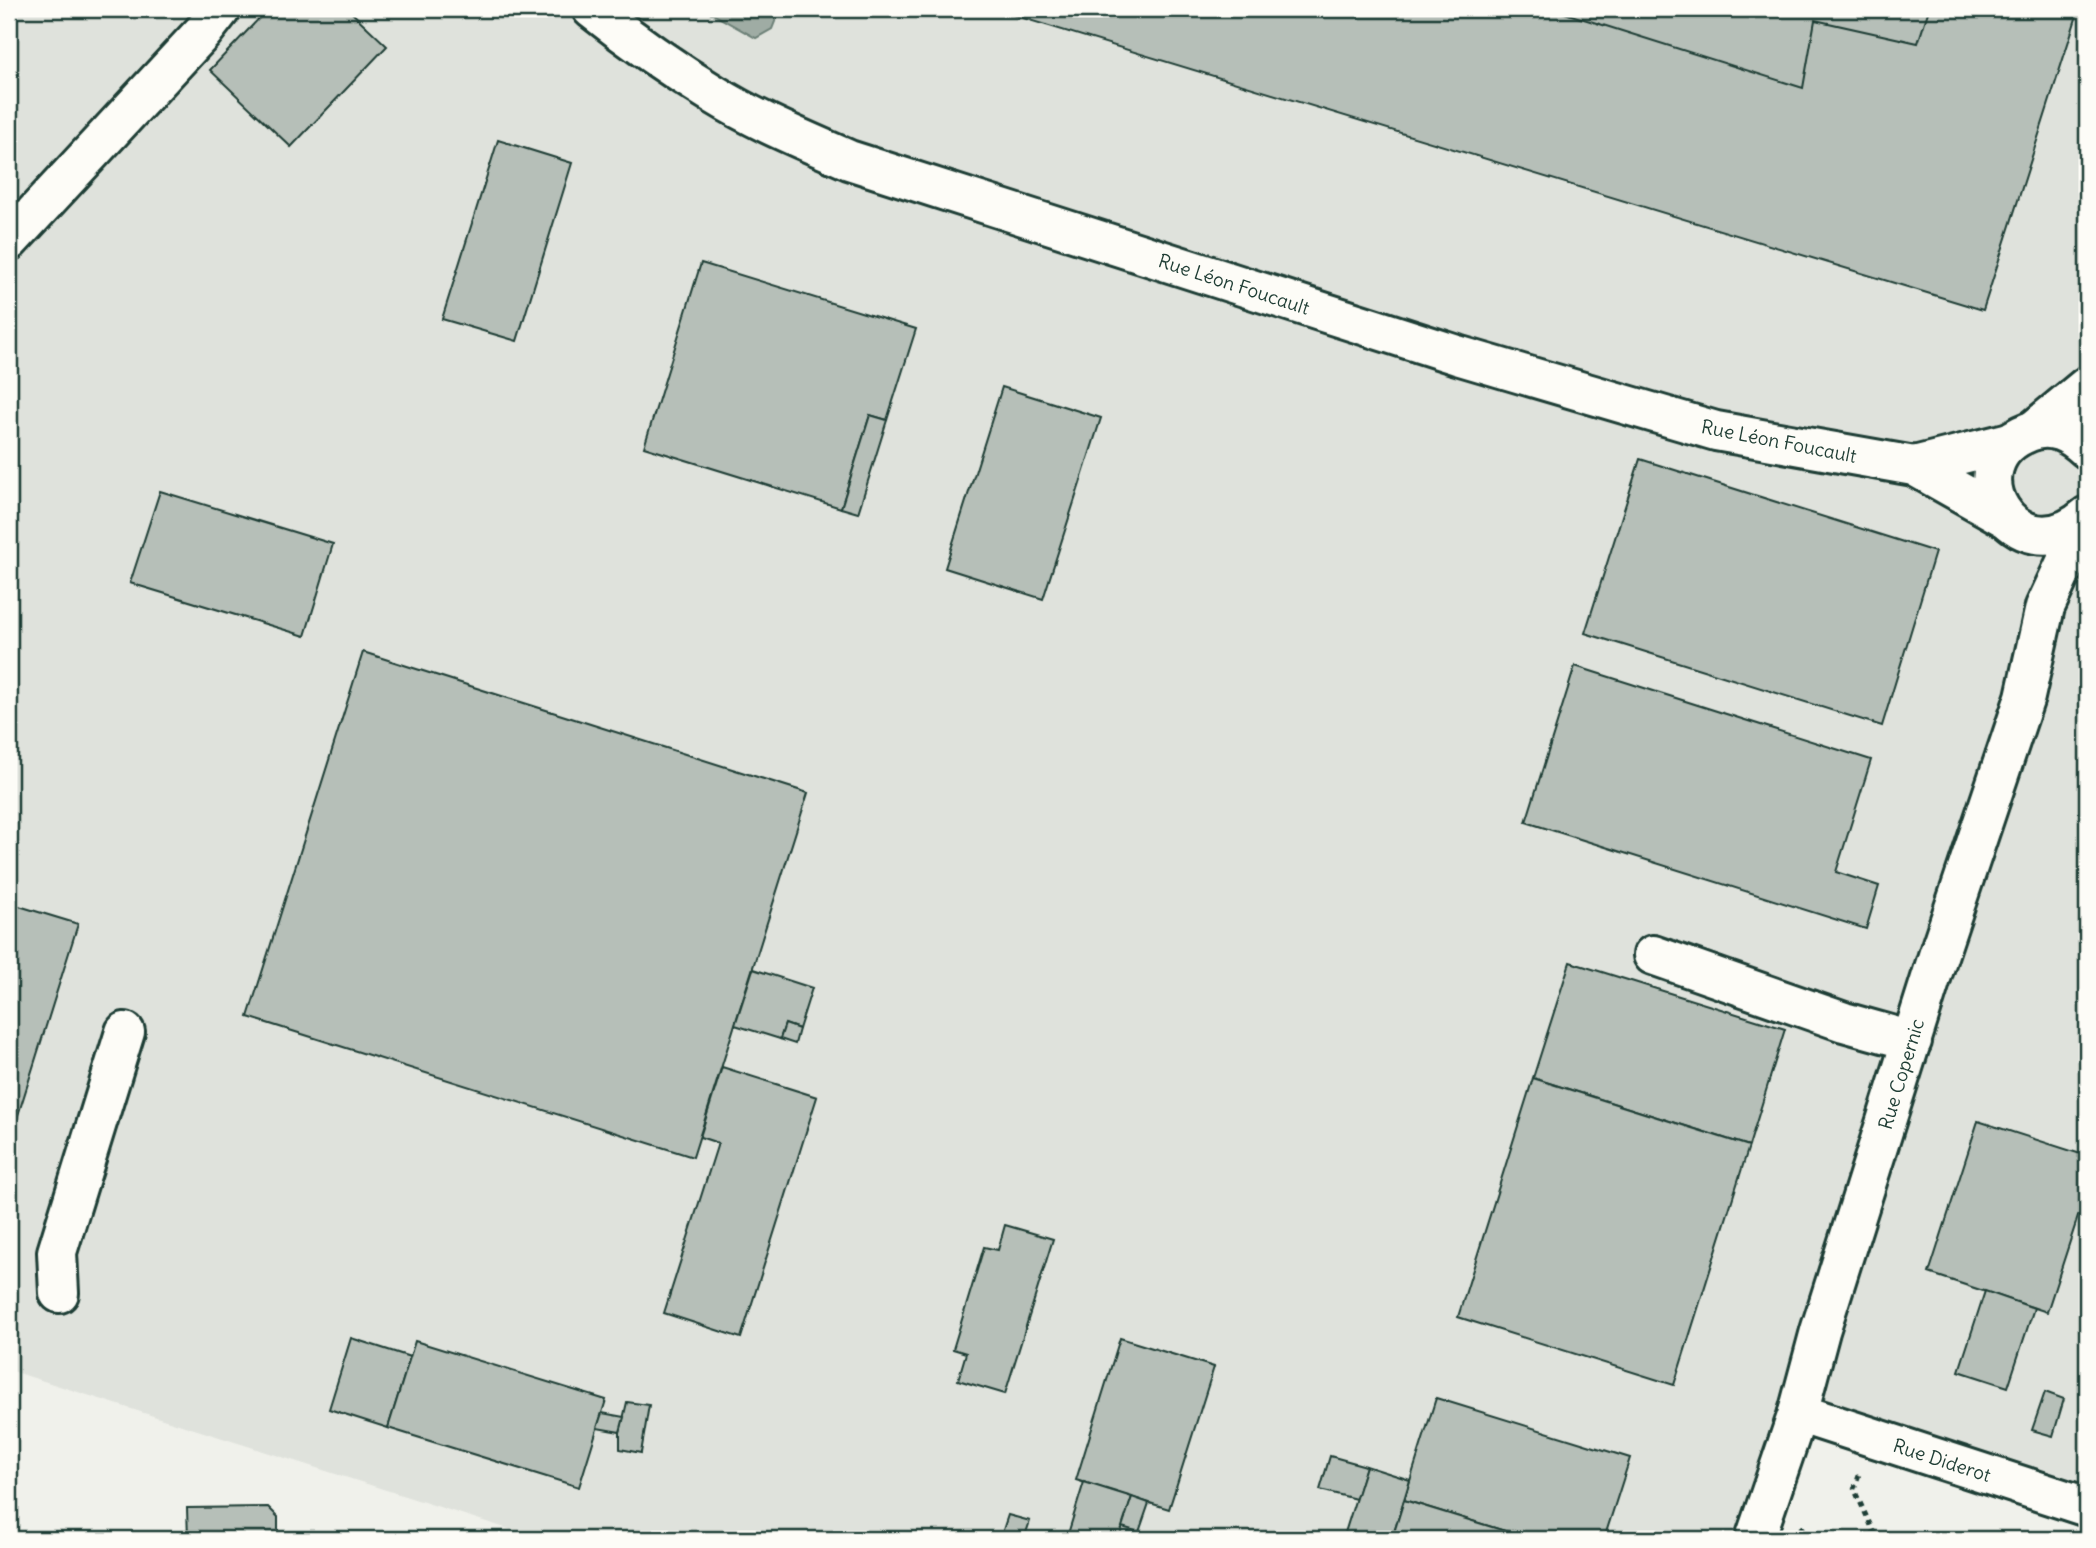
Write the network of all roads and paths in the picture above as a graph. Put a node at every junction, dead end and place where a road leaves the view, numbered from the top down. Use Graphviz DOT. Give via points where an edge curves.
graph roads {
  1 [pos="221,9"];
  2 [pos="592,9"];
  3 [pos="9,241"];
  4 [pos="2087,386"];
  5 [pos="2022,436"];
  6 [pos="2087,449"];
  7 [pos="1914,466"];
  8 [pos="2087,517"];
  9 [pos="2011,523"];
  10 [pos="2045,607"];
  11 [pos="1653,955"];
  12 [pos="125,1032"];
  13 [pos="1912,1041"];
  14 [pos="59,1293"];
  15 [pos="1798,1413"];
  16 [pos="1871,1438"];
  17 [pos="2087,1507"];
  18 [pos="1755,1539"];
  19 [pos="1877,1539"];
  1 -- 3 [label="street"];
  2 -- 7 [label="street, Rue Léon Foucault" via="716,96 778,129 874,169 1444,351 1716,431"];
  4 -- 5 [label="street"];
  5 -- 6 [label="street" via="2055,429"];
  5 -- 7 [label="street, Rue Léon Foucault"];
  5 -- 9 [label="street, Rue Copernic" via="1999,455 1993,471 1996,504"];
  7 -- 9 [label="street, Rue Léon Foucault"];
  8 -- 9 [label="street, Rue Léon Foucault" via="2068,530 2046,536"];
  8 -- 10 [label="street, Rue Copernic"];
  9 -- 10 [label="street, Rue Copernic" via="2031,558"];
  10 -- 13 [label="street, Rue Copernic" via="2025,696"];
  11 -- 13 [label="street"];
  12 -- 14 [label="street" via="57,1252"];
  13 -- 15 [label="street, Rue Copernic"];
  15 -- 16 [label="street, Rue Diderot"];
  15 -- 18 [label="street, Rue Copernic"];
  16 -- 17 [label="street, Rue Diderot"];
  16 -- 19 [label="path" via="1854,1489"];
}
